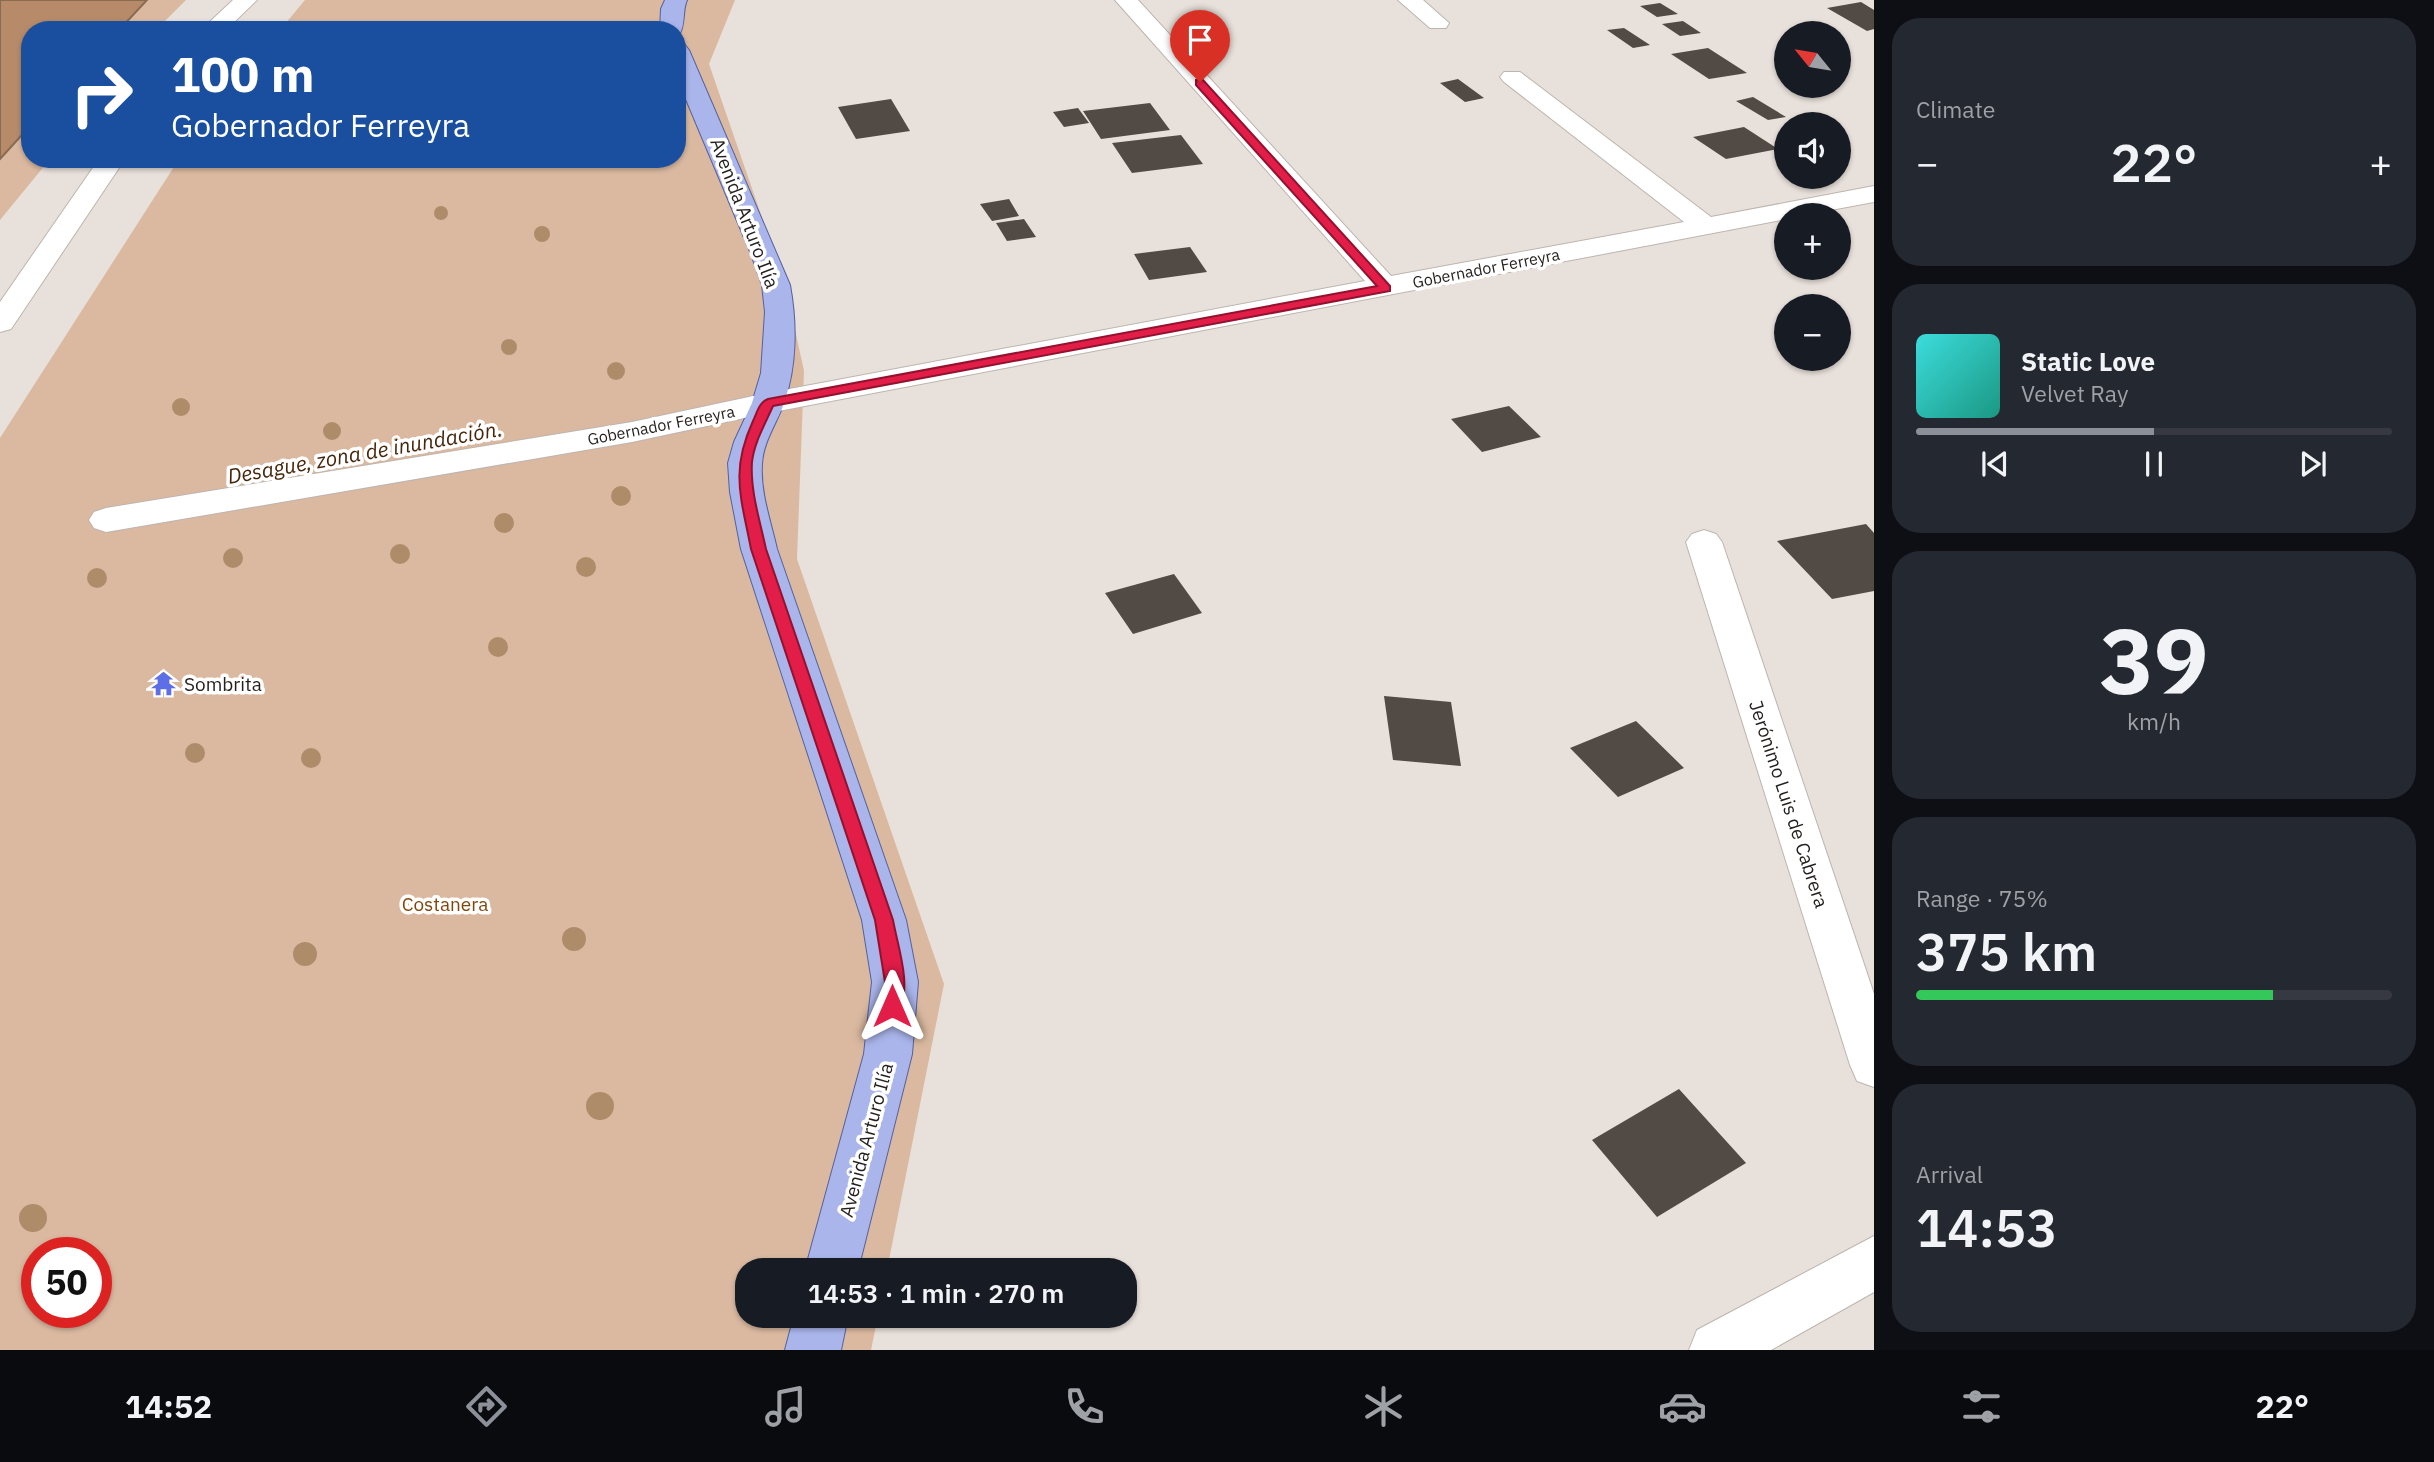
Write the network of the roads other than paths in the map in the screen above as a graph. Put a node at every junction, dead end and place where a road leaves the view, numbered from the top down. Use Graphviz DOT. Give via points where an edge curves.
graph roads {
  1 [pos="247,0"];
  2 [pos="677,0"];
  3 [pos="1126,0"];
  4 [pos="1409,0"];
  5 [pos="222,21"];
  6 [pos="671,21"];
  7 [pos="1438,23"];
  8 [pos="686,70"];
  9 [pos="1512,77"];
  10 [pos="106,168"];
  11 [pos="1874,194"];
  12 [pos="1705,225"];
  13 [pos="1386,288"];
  14 [pos="0,323"];
  15 [pos="768,403"];
  16 [pos="106,520"];
  17 [pos="1704,542"];
  18 [pos="1864,1003"];
  19 [pos="1874,1065"];
  20 [pos="835,1258"];
  21 [pos="1874,1263"];
  22 [pos="818,1328"];
  23 [pos="813,1350"];
  24 [pos="1717,1350"];
  1 -- 5 [label="street"];
  2 -- 6 [label="main road"];
  3 -- 13 [label="street"];
  4 -- 7 [label="street"];
  8 -- 15 [label="main road, Avenida Arturo Ilía" via="776,285 780,341"];
  9 -- 12 [label="street"];
  10 -- 14 [label="street"];
  11 -- 12 [label="street, Gobernador Ferreyra"];
  12 -- 13 [label="street, Gobernador Ferreyra"];
  13 -- 15 [label="street, Gobernador Ferreyra"];
  15 -- 16 [label="street, Gobernador Ferreyra" via="632,432"];
  15 -- 20 [label="main road, Avenida Arturo Ilía" via="745,463 759,549 884,920 895,982 888,1054"];
  17 -- 18 [label="street, Jerónimo Luis de Cabrera"];
  18 -- 19 [label="street, Jerónimo Luis de Cabrera"];
  21 -- 24 [label="street"];
  22 -- 23 [label="main road"];
}
